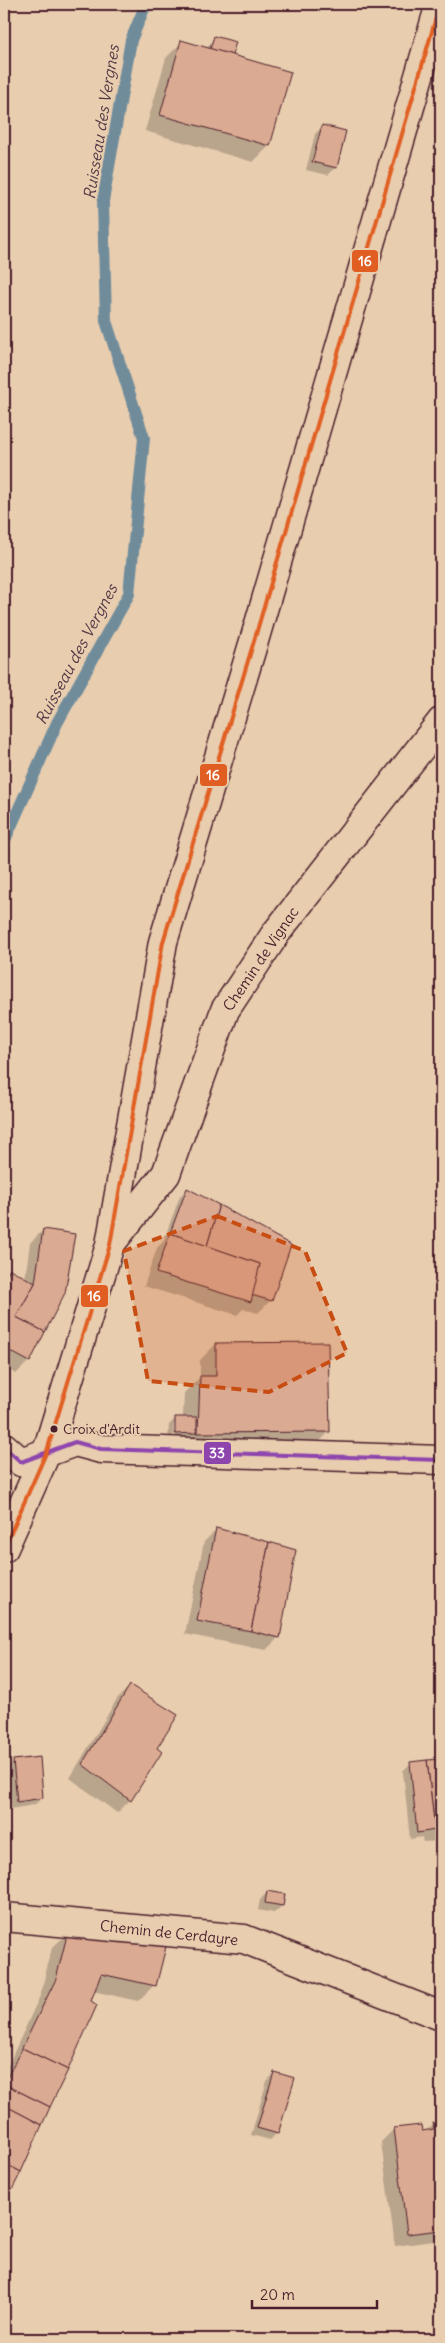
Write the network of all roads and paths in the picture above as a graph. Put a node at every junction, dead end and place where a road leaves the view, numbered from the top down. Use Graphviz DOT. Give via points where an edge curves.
graph roads {
  1 [pos="440,4"];
  2 [pos="441,722"];
  3 [pos="110,1246"];
  4 [pos="4,1447"];
  5 [pos="47,1451"];
  6 [pos="441,1460"];
  7 [pos="4,1548"];
  8 [pos="4,1917"];
  9 [pos="441,2016"];
  1 -- 3 [label="street" via="163,942"];
  2 -- 3 [label="street, Chemin de Vignac" via="276,933 225,1010 166,1174"];
  3 -- 5 [label="street"];
  4 -- 5 [label="street" via="21,1462"];
  5 -- 6 [label="street" via="75,1442 101,1449"];
  5 -- 7 [label="street"];
  8 -- 9 [label="street, Chemin de Cerdayre" via="244,1939"];
}
